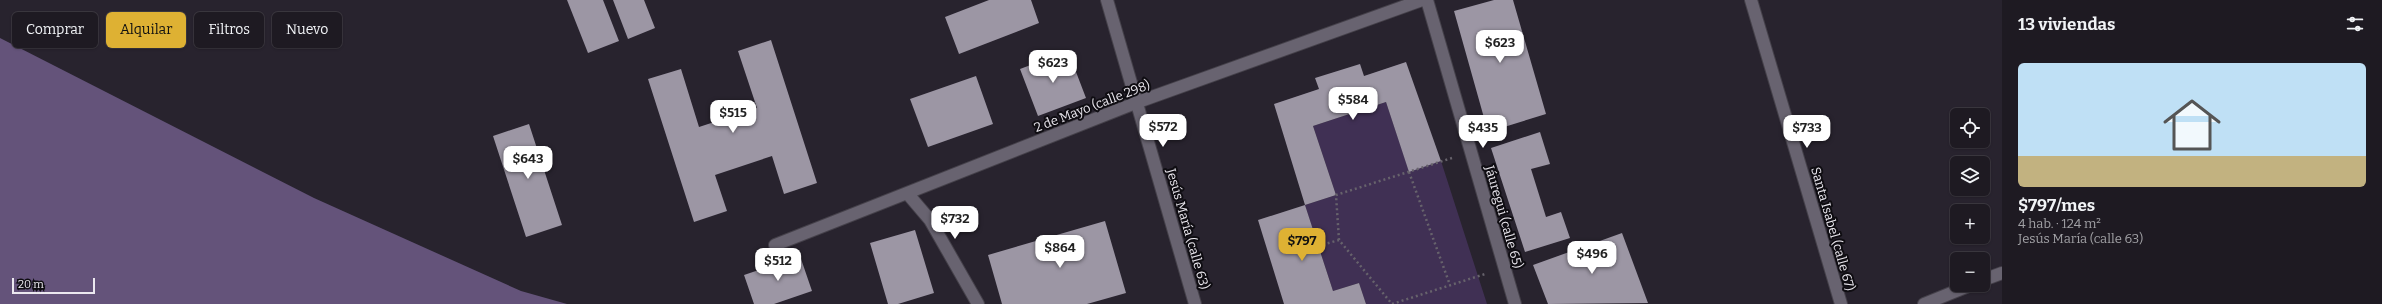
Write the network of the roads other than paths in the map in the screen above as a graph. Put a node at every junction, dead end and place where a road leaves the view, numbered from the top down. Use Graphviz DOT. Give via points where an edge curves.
graph roads {
  1 [pos="1107,0"];
  2 [pos="1422,0"];
  3 [pos="1427,0"];
  4 [pos="1751,0"];
  5 [pos="1138,102"];
  6 [pos="907,193"];
  7 [pos="775,245"];
  8 [pos="2002,273"];
  9 [pos="1990,277"];
  10 [pos="1954,292"];
  11 [pos="978,304"];
  12 [pos="1195,304"];
  13 [pos="1515,304"];
  14 [pos="1841,304"];
  15 [pos="1924,304"];
  1 -- 5 [label="street, Jesús María (calle 63)"];
  2 -- 5 [label="street, 2 de Mayo (calle 298)"];
  3 -- 13 [label="street, Jáuregui (calle 65)"];
  4 -- 14 [label="street, Santa Isabel (calle 67)"];
  5 -- 6 [label="street, 2 de Mayo (calle 298)"];
  5 -- 12 [label="street, Jesús María (calle 63)"];
  6 -- 7 [label="street, 2 de Mayo (calle 298)"];
  6 -- 11 [label="street" via="930,220"];
  8 -- 9 [label="street"];
  10 -- 15 [label="street"];
}
